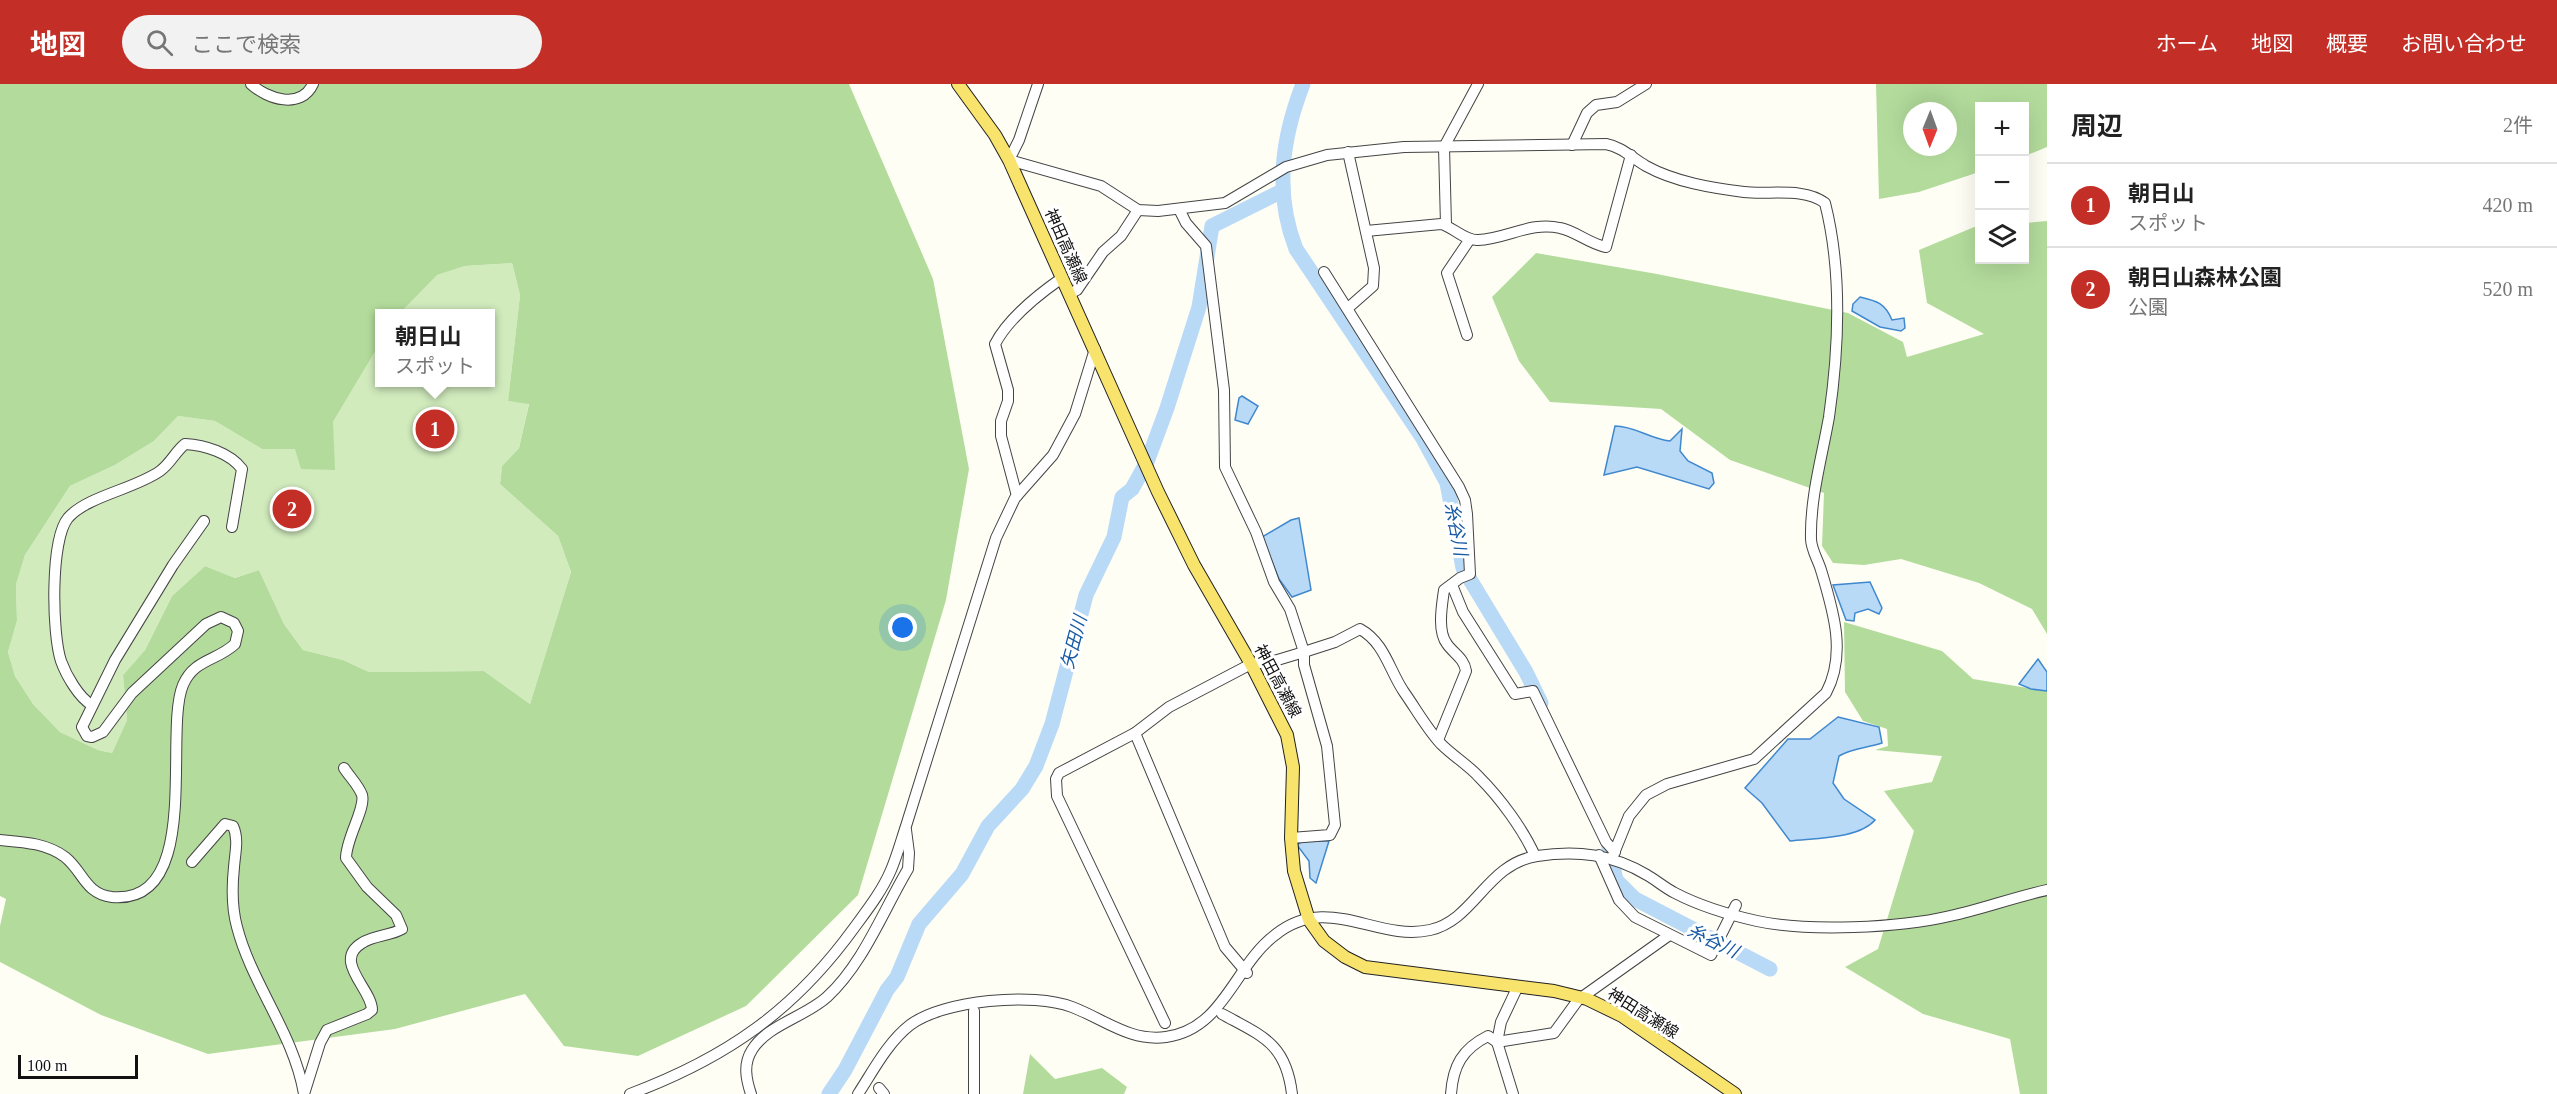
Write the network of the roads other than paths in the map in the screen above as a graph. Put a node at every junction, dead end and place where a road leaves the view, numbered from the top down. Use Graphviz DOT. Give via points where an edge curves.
graph roads {
  1 [pos="251,84"];
  2 [pos="313,84"];
  3 [pos="958,84"];
  4 [pos="1038,84"];
  5 [pos="1478,84"];
  6 [pos="1646,84"];
  7 [pos="1572,145"];
  8 [pos="1444,147"];
  9 [pos="1348,152"];
  10 [pos="1631,155"];
  11 [pos="1009,160"];
  12 [pos="1138,210"];
  13 [pos="1179,210"];
  14 [pos="1446,225"];
  15 [pos="1366,231"];
  16 [pos="1470,239"];
  17 [pos="1324,272"];
  18 [pos="1062,278"];
  19 [pos="1069,294"];
  20 [pos="1348,308"];
  21 [pos="1467,334"];
  22 [pos="1095,349"];
  23 [pos="1017,496"];
  24 [pos="204,521"];
  25 [pos="232,527"];
  26 [pos="1460,579"];
  27 [pos="1304,652"];
  28 [pos="1251,664"];
  29 [pos="92,705"];
  30 [pos="1135,733"];
  31 [pos="1438,740"];
  32 [pos="344,768"];
  33 [pos="906,826"];
  34 [pos="1291,838"];
  35 [pos="0,840"];
  36 [pos="1599,855"];
  37 [pos="1613,855"];
  38 [pos="1534,856"];
  39 [pos="192,862"];
  40 [pos="2047,890"];
  41 [pos="1734,909"];
  42 [pos="1309,920"];
  43 [pos="1668,936"];
  44 [pos="1246,971"];
  45 [pos="1518,986"];
  46 [pos="1581,997"];
  47 [pos="974,1011"];
  48 [pos="1222,1014"];
  49 [pos="1165,1023"];
  50 [pos="1497,1042"];
  51 [pos="304,1094"];
  52 [pos="630,1094"];
  53 [pos="751,1094"];
  54 [pos="858,1094"];
  55 [pos="974,1094"];
  56 [pos="1293,1094"];
  57 [pos="1451,1094"];
  58 [pos="1513,1094"];
  59 [pos="1735,1094"];
  1 -- 2 [label="street" via="280,101 300,98"];
  3 -- 11 [label="main road, 神田高瀬線"];
  4 -- 11 [label="street"];
  5 -- 8 [label="street"];
  6 -- 7 [label="street" via="1617,102 1596,105 1587,113"];
  7 -- 8 [label="street"];
  7 -- 10 [label="street" via="1606,144"];
  8 -- 9 [label="street"];
  8 -- 14 [label="street"];
  9 -- 13 [label="street" via="1291,165 1225,203"];
  9 -- 15 [label="street"];
  10 -- 16 [label="street" via="1606,247 1559,227 1532,227"];
  10 -- 37 [label="street" via="1647,166 1697,184 1745,192 1809,195 1825,203 1834,242 1837,298 1829,416 1818,471 1811,542 1839,651 1826,693 1764,752 1754,759 1654,789 1634,808"];
  11 -- 12 [label="street" via="1101,186"];
  11 -- 18 [label="main road, 神田高瀬線"];
  12 -- 13 [label="street"];
  12 -- 19 [label="street" via="1121,236 1102,252 1077,290"];
  13 -- 27 [label="street" via="1206,246 1224,390 1225,467 1256,532 1274,582 1290,609"];
  14 -- 15 [label="street"];
  14 -- 16 [label="street"];
  15 -- 20 [label="street" via="1374,268 1373,286"];
  16 -- 21 [label="street" via="1447,273"];
  17 -- 20 [label="street"];
  18 -- 19 [label="main road, 神田高瀬線"];
  18 -- 23 [label="street" via="1033,299 1000,333 995,344 1008,390 1001,436"];
  19 -- 22 [label="main road, 神田高瀬線"];
  20 -- 26 [label="street" via="1465,500 1470,574"];
  22 -- 23 [label="street" via="1075,414 1053,455"];
  22 -- 28 [label="main road, 神田高瀬線" via="1158,492"];
  23 -- 33 [label="street" via="996,538"];
  24 -- 29 [label="street" via="115,660"];
  25 -- 29 [label="street" via="242,468 234,458 195,444 185,444 160,471 87,504 66,520 56,543 56,637 71,681"];
  26 -- 31 [label="street" via="1444,590 1443,634 1446,643 1465,663 1466,671"];
  26 -- 37 [label="street" via="1462,612 1515,694 1533,691"];
  27 -- 28 [label="street" via="1274,662"];
  27 -- 31 [label="street" via="1360,629 1368,633"];
  27 -- 34 [label="street" via="1304,665 1328,746 1335,825 1330,835 1324,837"];
  28 -- 30 [label="street" via="1169,707"];
  28 -- 34 [label="main road, 神田高瀬線" via="1287,735 1293,767"];
  29 -- 35 [label="street" via="82,727 92,737 103,732 132,693 206,624 221,617 234,623 238,635 235,644 194,667 180,693 175,819 164,861 151,884 127,896 106,896 86,885 66,858 48,847"];
  30 -- 44 [label="street" via="1226,946"];
  30 -- 49 [label="street" via="1059,773 1057,796"];
  31 -- 38 [label="street" via="1480,778"];
  32 -- 51 [label="street" via="360,791 363,805 348,839 346,858 396,915 402,929 361,943 354,951 352,971 370,997 372,1010 327,1030"];
  33 -- 52 [label="street" via="891,871 876,898 797,995 770,1020 724,1050 674,1078"];
  33 -- 53 [label="street" via="908,869 858,957 828,995 812,1009 763,1037 752,1050 746,1065"];
  34 -- 42 [label="main road, 神田高瀬線" via="1294,872"];
  36 -- 37 [label="street"];
  36 -- 38 [label="street"];
  36 -- 43 [label="street" via="1619,900 1635,917"];
  37 -- 41 [label="street" via="1673,893"];
  38 -- 42 [label="street" via="1494,876 1457,916 1427,931 1334,917"];
  39 -- 51 [label="street" via="225,824 233,826 237,838 237,929 297,1064"];
  40 -- 41 [label="street" via="1946,917 1906,923 1786,926"];
  41 -- 43 [label="street" via="1711,955"];
  42 -- 44 [label="street" via="1273,936"];
  42 -- 45 [label="main road, 神田高瀬線" via="1324,941 1365,967"];
  43 -- 46 [label="street"];
  44 -- 54 [label="street" via="1206,1020 1165,1037 1128,1034 1084,1012 1048,1000 1006,999 926,1016 899,1035"];
  45 -- 46 [label="main road, 神田高瀬線"];
  45 -- 50 [label="street" via="1501,1022"];
  46 -- 50 [label="street" via="1554,1033"];
  46 -- 59 [label="main road, 神田高瀬線" via="1622,1016"];
  47 -- 55 [label="street"];
  48 -- 56 [label="street" via="1245,1024 1275,1047 1290,1075"];
  50 -- 57 [label="street" via="1488,1036 1462,1053"];
  50 -- 58 [label="street"];
}
